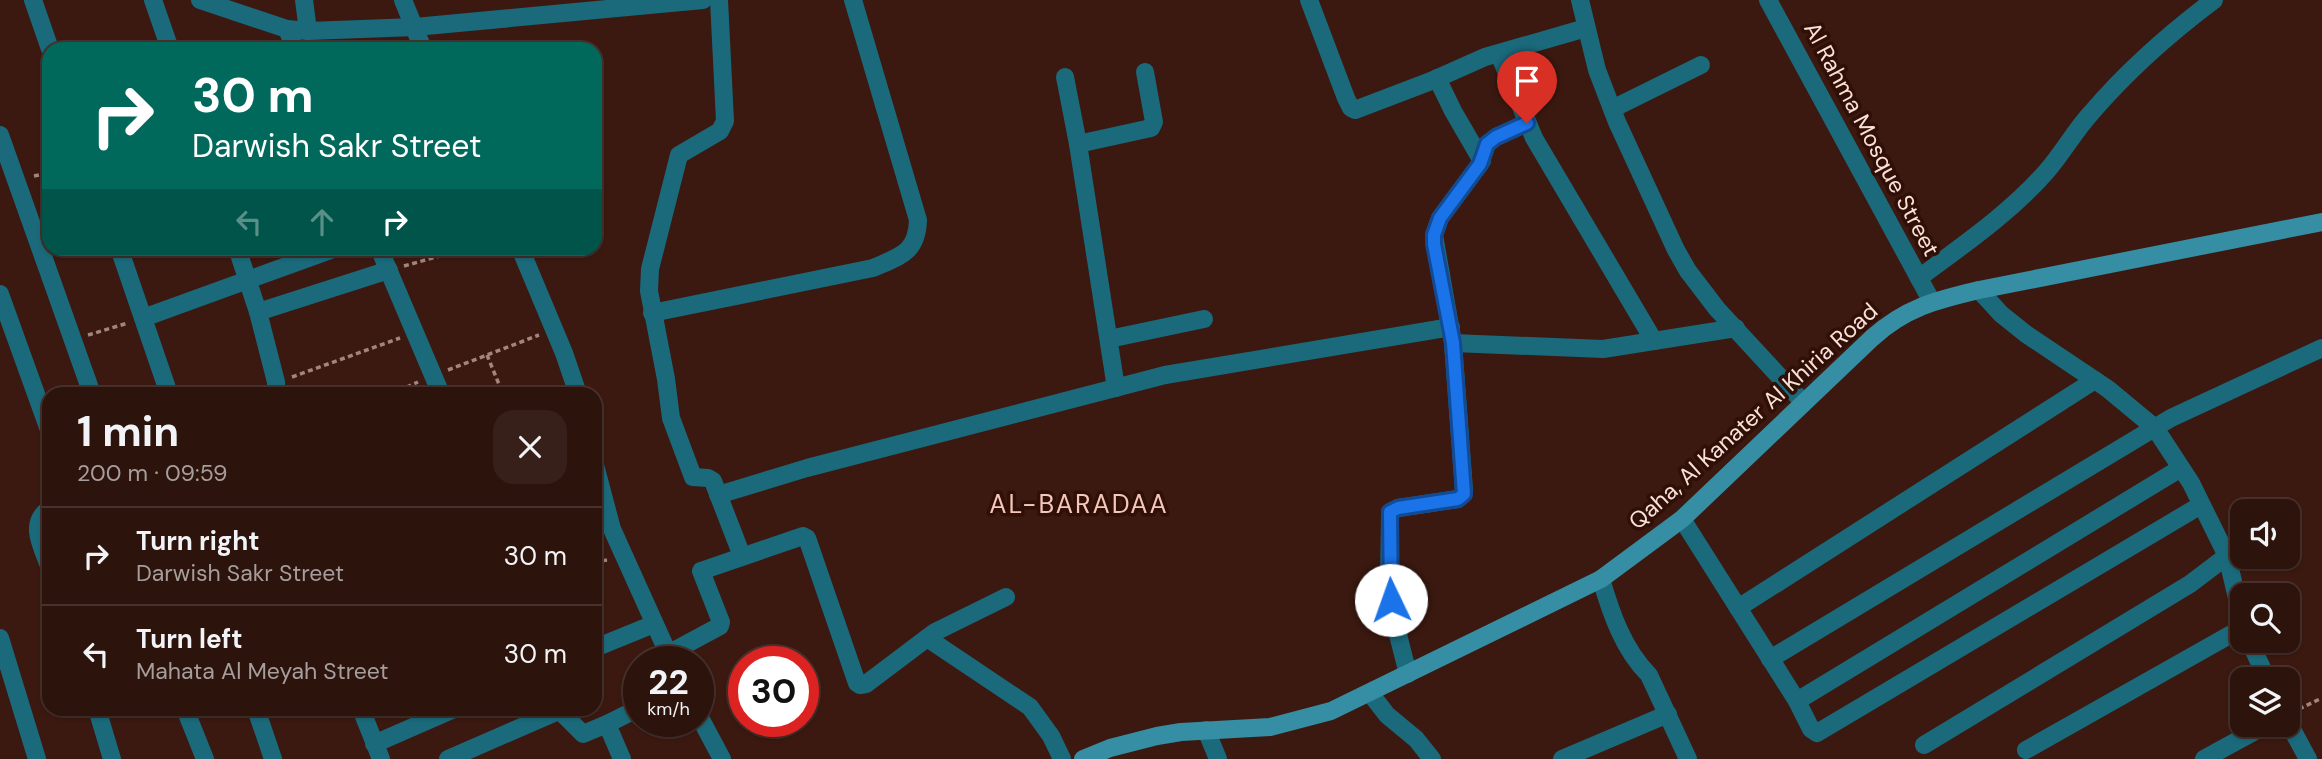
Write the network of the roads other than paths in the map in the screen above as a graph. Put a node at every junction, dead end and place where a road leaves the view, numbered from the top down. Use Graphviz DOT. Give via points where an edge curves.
graph roads {
  1 [pos="33,0"];
  2 [pos="153,0"];
  3 [pos="304,0"];
  4 [pos="402,0"];
  5 [pos="703,0"];
  6 [pos="719,0"];
  7 [pos="853,0"];
  8 [pos="1309,0"];
  9 [pos="1580,0"];
  10 [pos="1768,0"];
  11 [pos="2214,0"];
  12 [pos="211,2"];
  13 [pos="415,27"];
  14 [pos="1586,28"];
  15 [pos="287,29"];
  16 [pos="308,31"];
  17 [pos="48,42"];
  18 [pos="168,42"];
  19 [pos="292,42"];
  20 [pos="420,42"];
  21 [pos="1499,54"];
  22 [pos="1701,65"];
  23 [pos="1145,72"];
  24 [pos="1065,77"];
  25 [pos="1437,78"];
  26 [pos="1612,109"];
  27 [pos="1527,123"];
  28 [pos="0,135"];
  29 [pos="1078,144"];
  30 [pos="1482,160"];
  31 [pos="2322,222"];
  32 [pos="42,255"];
  33 [pos="42,256"];
  34 [pos="122,256"];
  35 [pos="240,256"];
  36 [pos="313,256"];
  37 [pos="383,256"];
  38 [pos="523,256"];
  39 [pos="389,270"];
  40 [pos="1919,278"];
  41 [pos="247,279"];
  42 [pos="1979,290"];
  43 [pos="0,294"];
  44 [pos="1932,302"];
  45 [pos="258,312"];
  46 [pos="652,313"];
  47 [pos="143,318"];
  48 [pos="1204,319"];
  49 [pos="1736,328"];
  50 [pos="1452,335"];
  51 [pos="1109,339"];
  52 [pos="1654,341"];
  53 [pos="2322,348"];
  54 [pos="2095,380"];
  55 [pos="89,387"];
  56 [pos="167,387"];
  57 [pos="276,387"];
  58 [pos="438,387"];
  59 [pos="575,387"];
  60 [pos="1116,388"];
  61 [pos="1803,402"];
  62 [pos="42,411"];
  63 [pos="2155,428"];
  64 [pos="2181,468"];
  65 [pos="602,491"];
  66 [pos="718,495"];
  67 [pos="2201,505"];
  68 [pos="42,514"];
  69 [pos="1682,519"];
  70 [pos="42,542"];
  71 [pos="742,556"];
  72 [pos="2227,556"];
  73 [pos="1601,579"];
  74 [pos="2233,583"];
  75 [pos="1006,597"];
  76 [pos="1738,608"];
  77 [pos="654,624"];
  78 [pos="2230,635"];
  79 [pos="0,638"];
  80 [pos="927,638"];
  81 [pos="602,645"];
  82 [pos="664,646"];
  83 [pos="689,646"];
  84 [pos="1770,659"];
  85 [pos="1408,674"];
  86 [pos="1370,692"];
  87 [pos="1797,701"];
  88 [pos="1668,714"];
  89 [pos="99,716"];
  90 [pos="188,716"];
  91 [pos="258,716"];
  92 [pos="364,716"];
  93 [pos="441,716"];
  94 [pos="547,716"];
  95 [pos="565,716"];
  96 [pos="623,716"];
  97 [pos="607,724"];
  98 [pos="1206,730"];
  99 [pos="2300,736"];
  100 [pos="710,737"];
  101 [pos="2244,737"];
  102 [pos="1924,745"];
  103 [pos="2026,750"];
  104 [pos="377,751"];
  105 [pos="37,759"];
  106 [pos="112,759"];
  107 [pos="205,759"];
  108 [pos="273,759"];
  109 [pos="448,759"];
  110 [pos="622,759"];
  111 [pos="722,759"];
  112 [pos="1062,759"];
  113 [pos="1083,759"];
  114 [pos="1218,759"];
  115 [pos="1432,759"];
  116 [pos="1562,759"];
  117 [pos="1688,759"];
  118 [pos="2204,759"];
  119 [pos="2308,759"];
  1 -- 17 [label="street"];
  2 -- 18 [label="street"];
  3 -- 16 [label="street"];
  4 -- 13 [label="street"];
  5 -- 13 [label="street"];
  6 -- 46 [label="street" via="724,121 720,131 682,152 678,159 649,279"];
  7 -- 46 [label="street" via="918,220 918,237 906,253 873,268"];
  8 -- 25 [label="street" via="1351,108 1361,109"];
  9 -- 14 [label="street"];
  10 -- 40 [label="street, Al Rahma Mosque Street"];
  11 -- 40 [label="street" via="2128,74 2017,201"];
  12 -- 15 [label="street"];
  13 -- 16 [label="street"];
  13 -- 20 [label="street"];
  14 -- 21 [label="street"];
  14 -- 26 [label="street"];
  15 -- 16 [label="street"];
  15 -- 19 [label="street"];
  21 -- 25 [label="street"];
  21 -- 27 [label="street"];
  22 -- 26 [label="street"];
  23 -- 29 [label="street" via="1154,122 1151,128"];
  24 -- 29 [label="street"];
  25 -- 30 [label="street"];
  26 -- 49 [label="street" via="1676,250 1702,290"];
  27 -- 30 [label="street" via="1491,140"];
  27 -- 52 [label="street"];
  28 -- 32 [label="street"];
  29 -- 51 [label="street"];
  30 -- 50 [label="street" via="1440,218 1434,235"];
  31 -- 42 [label="street, Qaha, Al Kanater Al Khiria Road"];
  33 -- 55 [label="street"];
  34 -- 47 [label="street"];
  35 -- 41 [label="street"];
  36 -- 41 [label="street"];
  37 -- 39 [label="street"];
  38 -- 59 [label="street"];
  39 -- 45 [label="street"];
  39 -- 58 [label="street"];
  40 -- 44 [label="street, Al Rahma Mosque Street"];
  41 -- 45 [label="street"];
  41 -- 47 [label="street"];
  42 -- 44 [label="street, Qaha, Al Kanater Al Khiria Road"];
  42 -- 54 [label="street" via="2026,334"];
  43 -- 62 [label="street"];
  44 -- 61 [label="street, Qaha, Al Kanater Al Khiria Road" via="1887,324"];
  45 -- 57 [label="street"];
  46 -- 66 [label="street" via="677,438 691,475 711,479"];
  47 -- 56 [label="street"];
  48 -- 51 [label="street"];
  49 -- 52 [label="street"];
  49 -- 61 [label="street"];
  50 -- 52 [label="street" via="1587,350"];
  50 -- 60 [label="street" via="1211,366"];
  50 -- 85 [label="street" via="1464,494 1390,512 1389,585"];
  51 -- 60 [label="street"];
  53 -- 63 [label="street"];
  54 -- 63 [label="street"];
  54 -- 76 [label="street"];
  60 -- 66 [label="street"];
  61 -- 69 [label="street, Qaha, Al Kanater Al Khiria Road"];
  63 -- 64 [label="street"];
  63 -- 84 [label="street"];
  64 -- 67 [label="street"];
  64 -- 87 [label="street"];
  65 -- 77 [label="street" via="612,529"];
  66 -- 71 [label="street"];
  67 -- 72 [label="street"];
  67 -- 87 [label="street" via="1821,732 1813,732"];
  68 -- 70 [label="street" via="37,525"];
  69 -- 73 [label="street, Qaha, Al Kanater Al Khiria Road"];
  69 -- 76 [label="street"];
  71 -- 80 [label="street" via="807,538 860,685"];
  71 -- 83 [label="street" via="701,571 721,622"];
  72 -- 74 [label="street"];
  72 -- 102 [label="street" via="2190,584"];
  73 -- 85 [label="street, Qaha, Al Kanater Al Khiria Road"];
  73 -- 88 [label="street" via="1613,619"];
  75 -- 80 [label="street"];
  76 -- 84 [label="street"];
  77 -- 81 [label="street"];
  77 -- 82 [label="street"];
  78 -- 103 [label="street"];
  79 -- 105 [label="street"];
  80 -- 112 [label="street" via="1030,707"];
  84 -- 87 [label="street"];
  85 -- 86 [label="street, Qaha, Al Kanater Al Khiria Road"];
  86 -- 98 [label="street, Qaha, Al Kanater Al Khiria Road" via="1290,723"];
  86 -- 115 [label="street"];
  88 -- 116 [label="street"];
  88 -- 117 [label="street"];
  89 -- 106 [label="street"];
  90 -- 107 [label="street"];
  91 -- 108 [label="street"];
  92 -- 104 [label="street"];
  93 -- 104 [label="street"];
  94 -- 109 [label="street"];
  95 -- 97 [label="street" via="583,734"];
  96 -- 97 [label="street"];
  97 -- 110 [label="street"];
  98 -- 113 [label="street, Qaha, Al Kanater Al Khiria Road" via="1133,741"];
  98 -- 114 [label="street"];
  99 -- 119 [label="street"];
  100 -- 111 [label="street"];
  101 -- 118 [label="street"];
}
